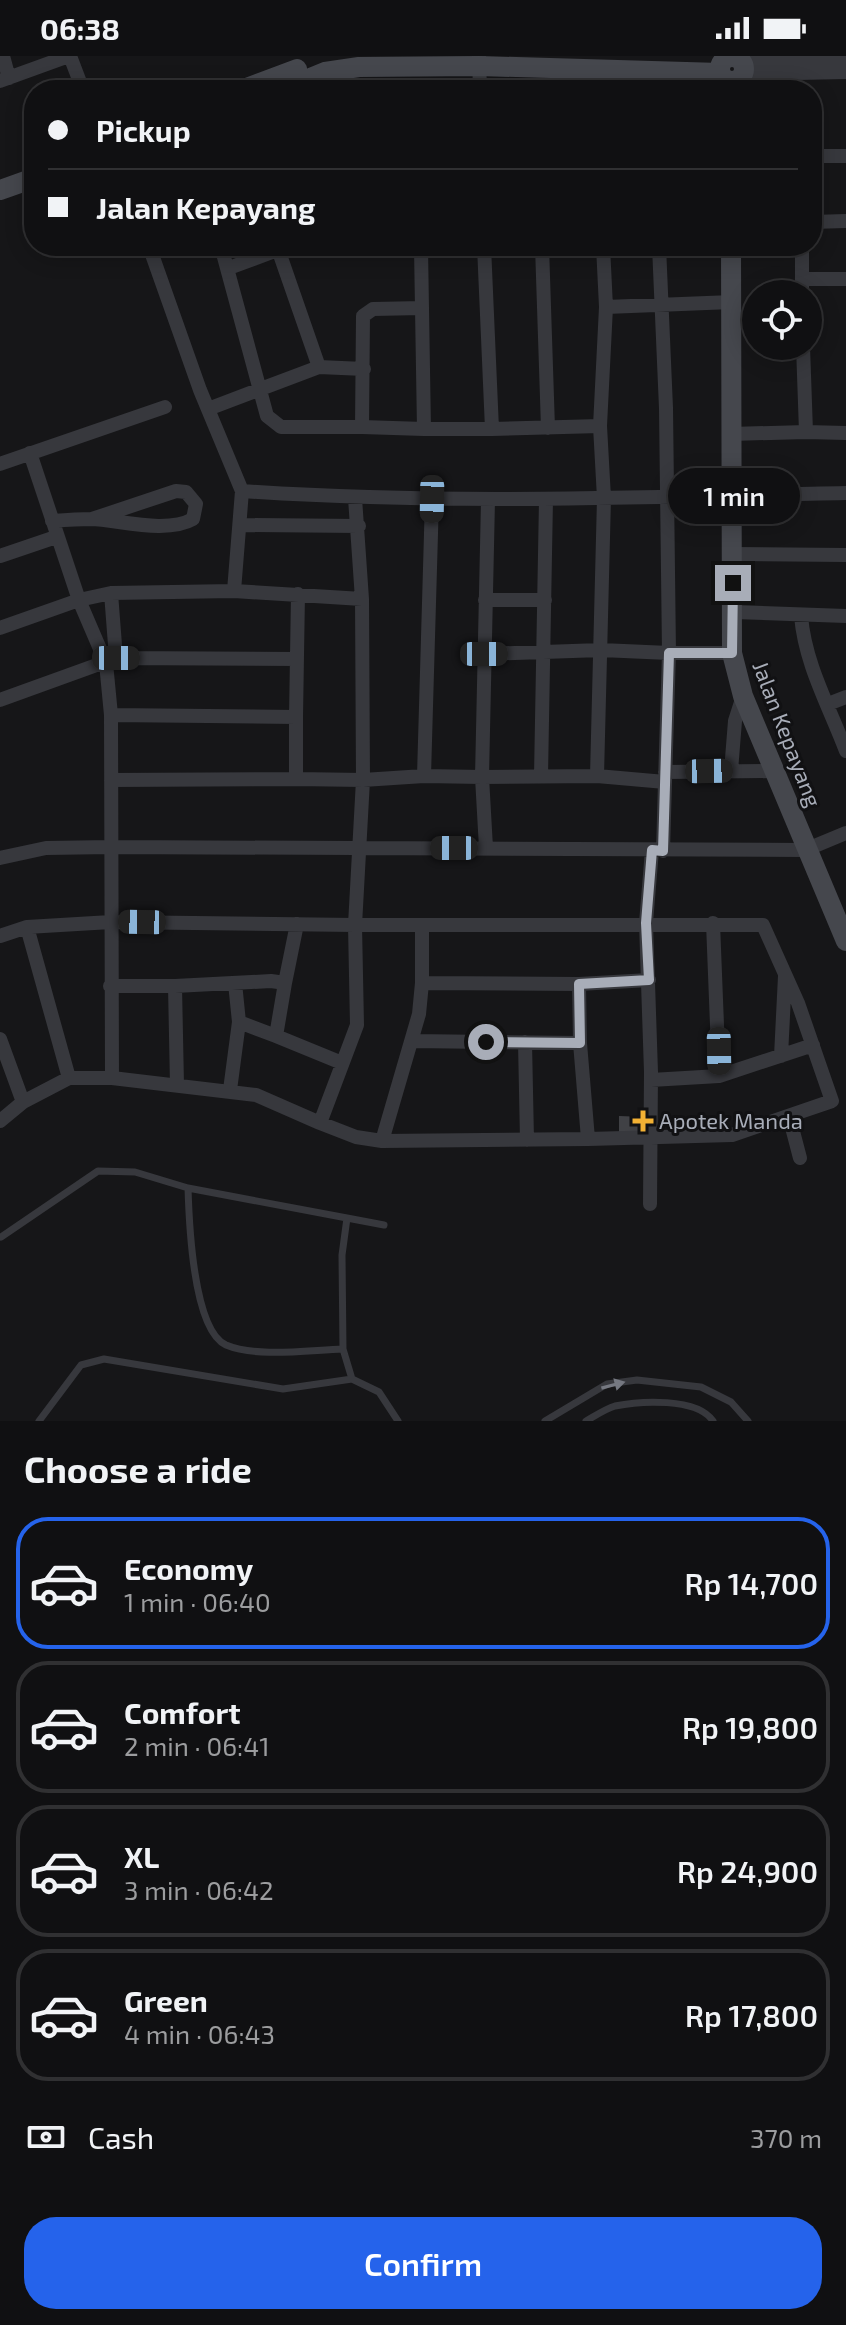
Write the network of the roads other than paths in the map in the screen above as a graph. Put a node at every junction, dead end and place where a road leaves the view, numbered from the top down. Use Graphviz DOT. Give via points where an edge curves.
graph roads {
  1 [pos="3,56"];
  2 [pos="70,56"];
  3 [pos="347,56"];
  4 [pos="556,56"];
  5 [pos="846,59"];
  6 [pos="479,61"];
  7 [pos="732,69"];
  8 [pos="846,72"];
  9 [pos="5,79"];
  10 [pos="79,80"];
  11 [pos="268,80"];
  12 [pos="305,80"];
  13 [pos="822,156"];
  14 [pos="846,156"];
  15 [pos="24,167"];
  16 [pos="0,175"];
  17 [pos="24,182"];
  18 [pos="0,190"];
  19 [pos="846,221"];
  20 [pos="822,222"];
  21 [pos="153,256"];
  22 [pos="225,256"];
  23 [pos="261,256"];
  24 [pos="285,256"];
  25 [pos="416,256"];
  26 [pos="484,256"];
  27 [pos="542,256"];
  28 [pos="603,256"];
  29 [pos="659,256"];
  30 [pos="731,256"];
  31 [pos="802,256"];
  32 [pos="229,268"];
  33 [pos="846,279"];
  34 [pos="802,280"];
  35 [pos="822,283"];
  36 [pos="732,302"];
  37 [pos="661,306"];
  38 [pos="606,307"];
  39 [pos="422,308"];
  40 [pos="803,360"];
  41 [pos="319,367"];
  42 [pos="364,369"];
  43 [pos="260,389"];
  44 [pos="165,407"];
  45 [pos="208,409"];
  46 [pos="600,426"];
  47 [pos="362,427"];
  48 [pos="548,428"];
  49 [pos="424,429"];
  50 [pos="492,429"];
  51 [pos="806,432"];
  52 [pos="846,433"];
  53 [pos="731,434"];
  54 [pos="30,453"];
  55 [pos="0,464"];
  56 [pos="242,491"];
  57 [pos="846,493"];
  58 [pos="733,495"];
  59 [pos="667,497"];
  60 [pos="355,498"];
  61 [pos="604,498"];
  62 [pos="432,499"];
  63 [pos="546,499"];
  64 [pos="488,500"];
  65 [pos="92,519"];
  66 [pos="52,521"];
  67 [pos="241,525"];
  68 [pos="359,526"];
  69 [pos="56,537"];
  70 [pos="733,554"];
  71 [pos="846,555"];
  72 [pos="0,556"];
  73 [pos="234,591"];
  74 [pos="111,593"];
  75 [pos="298,594"];
  76 [pos="362,599"];
  77 [pos="79,600"];
  78 [pos="485,600"];
  79 [pos="545,600"];
  80 [pos="734,612"];
  81 [pos="801,616"];
  82 [pos="846,616"];
  83 [pos="0,628"];
  84 [pos="601,650"];
  85 [pos="545,653"];
  86 [pos="669,653"];
  87 [pos="732,653"];
  88 [pos="484,654"];
  89 [pos="297,659"];
  90 [pos="111,660"];
  91 [pos="743,696"];
  92 [pos="846,697"];
  93 [pos="0,700"];
  94 [pos="828,704"];
  95 [pos="111,715"];
  96 [pos="296,717"];
  97 [pos="846,751"];
  98 [pos="731,771"];
  99 [pos="776,771"];
  100 [pos="424,776"];
  101 [pos="541,776"];
  102 [pos="597,776"];
  103 [pos="482,777"];
  104 [pos="665,777"];
  105 [pos="296,779"];
  106 [pos="111,780"];
  107 [pos="363,780"];
  108 [pos="846,833"];
  109 [pos="111,847"];
  110 [pos="358,848"];
  111 [pos="486,848"];
  112 [pos="657,850"];
  113 [pos="805,850"];
  114 [pos="0,858"];
  115 [pos="840,905"];
  116 [pos="111,922"];
  117 [pos="646,923"];
  118 [pos="713,923"];
  119 [pos="297,924"];
  120 [pos="355,925"];
  121 [pos="422,925"];
  122 [pos="27,927"];
  123 [pos="0,936"];
  124 [pos="846,941"];
  125 [pos="785,973"];
  126 [pos="649,980"];
  127 [pos="235,983"];
  128 [pos="285,983"];
  129 [pos="422,983"];
  130 [pos="579,984"];
  131 [pos="110,986"];
  132 [pos="175,986"];
  133 [pos="239,1022"];
  134 [pos="276,1036"];
  135 [pos="0,1039"];
  136 [pos="412,1041"];
  137 [pos="525,1042"];
  138 [pos="580,1043"];
  139 [pos="813,1045"];
  140 [pos="781,1056"];
  141 [pos="342,1063"];
  142 [pos="719,1076"];
  143 [pos="69,1078"];
  144 [pos="112,1078"];
  145 [pos="651,1080"];
  146 [pos="177,1085"];
  147 [pos="230,1090"];
  148 [pos="839,1099"];
  149 [pos="23,1102"];
  150 [pos="789,1116"];
  151 [pos="0,1121"];
  152 [pos="320,1123"];
  153 [pos="651,1138"];
  154 [pos="588,1139"];
  155 [pos="527,1140"];
  156 [pos="382,1141"];
  157 [pos="800,1158"];
  158 [pos="188,1188"];
  159 [pos="650,1204"];
  160 [pos="347,1218"];
  161 [pos="384,1225"];
  162 [pos="1,1237"];
  163 [pos="343,1349"];
  164 [pos="352,1379"];
  165 [pos="39,1421"];
  166 [pos="398,1421"];
  167 [pos="545,1421"];
  168 [pos="586,1421"];
  169 [pos="713,1421"];
  170 [pos="748,1421"];
  1 -- 9 [label="street"];
  2 -- 9 [label="street"];
  2 -- 10 [label="street"];
  3 -- 11 [label="street"];
  4 -- 7 [label="street"];
  5 -- 7 [label="street"];
  6 -- 7 [label="street"];
  6 -- 12 [label="street" via="359,67"];
  7 -- 8 [label="street"];
  13 -- 14 [label="street"];
  15 -- 16 [label="street"];
  17 -- 18 [label="street"];
  19 -- 20 [label="street"];
  21 -- 45 [label="street"];
  22 -- 32 [label="street"];
  23 -- 32 [label="street"];
  24 -- 41 [label="street"];
  25 -- 39 [label="street"];
  26 -- 50 [label="street"];
  27 -- 48 [label="street"];
  28 -- 38 [label="street"];
  29 -- 37 [label="street"];
  30 -- 36 [label="street, Jalan Kepayang"];
  31 -- 34 [label="street"];
  32 -- 43 [label="street"];
  33 -- 35 [label="street"];
  36 -- 37 [label="street"];
  36 -- 53 [label="street, Jalan Kepayang"];
  37 -- 38 [label="street"];
  37 -- 59 [label="street"];
  38 -- 46 [label="street"];
  39 -- 42 [label="street" via="365,313"];
  39 -- 49 [label="street"];
  40 -- 51 [label="street"];
  41 -- 42 [label="street"];
  41 -- 43 [label="street"];
  42 -- 47 [label="street"];
  43 -- 45 [label="street"];
  43 -- 47 [label="street" via="267,416 281,427"];
  44 -- 54 [label="street"];
  45 -- 56 [label="street"];
  46 -- 48 [label="street"];
  46 -- 61 [label="street"];
  47 -- 49 [label="street"];
  48 -- 50 [label="street"];
  49 -- 50 [label="street"];
  51 -- 52 [label="street"];
  51 -- 53 [label="street"];
  53 -- 58 [label="street, Jalan Kepayang"];
  54 -- 55 [label="street"];
  54 -- 66 [label="street"];
  56 -- 60 [label="street"];
  56 -- 67 [label="street"];
  57 -- 58 [label="street"];
  58 -- 59 [label="street"];
  58 -- 70 [label="street, Jalan Kepayang"];
  59 -- 61 [label="street"];
  59 -- 86 [label="street"];
  60 -- 62 [label="street"];
  60 -- 68 [label="street"];
  61 -- 63 [label="street"];
  61 -- 84 [label="street"];
  62 -- 64 [label="street"];
  62 -- 100 [label="street"];
  63 -- 64 [label="street"];
  63 -- 79 [label="street"];
  64 -- 78 [label="street"];
  65 -- 65 [label="street" via="144,525 188,522 196,504 186,492 176,491"];
  65 -- 66 [label="street"];
  66 -- 69 [label="street"];
  67 -- 68 [label="street"];
  67 -- 73 [label="street"];
  68 -- 76 [label="street"];
  69 -- 72 [label="street"];
  69 -- 77 [label="street"];
  70 -- 71 [label="street"];
  70 -- 80 [label="street, Jalan Kepayang"];
  73 -- 74 [label="street"];
  73 -- 75 [label="street"];
  74 -- 77 [label="street"];
  74 -- 90 [label="street"];
  75 -- 76 [label="street"];
  75 -- 89 [label="street"];
  76 -- 107 [label="street"];
  77 -- 83 [label="street"];
  77 -- 90 [label="street"];
  78 -- 79 [label="street"];
  78 -- 88 [label="street"];
  79 -- 85 [label="street"];
  80 -- 81 [label="street"];
  80 -- 87 [label="street, Jalan Kepayang"];
  81 -- 82 [label="street"];
  81 -- 94 [label="street" via="814,676"];
  84 -- 85 [label="street"];
  84 -- 86 [label="street"];
  84 -- 102 [label="street"];
  85 -- 88 [label="street"];
  85 -- 101 [label="street"];
  86 -- 87 [label="street"];
  86 -- 104 [label="street"];
  87 -- 91 [label="street, Jalan Kepayang"];
  88 -- 103 [label="street"];
  89 -- 90 [label="street"];
  89 -- 96 [label="street"];
  90 -- 93 [label="street"];
  90 -- 95 [label="street"];
  91 -- 98 [label="street"];
  91 -- 99 [label="street, Jalan Kepayang"];
  92 -- 94 [label="street"];
  94 -- 97 [label="street"];
  95 -- 96 [label="street"];
  95 -- 106 [label="street"];
  96 -- 105 [label="street"];
  98 -- 99 [label="street"];
  98 -- 104 [label="street"];
  99 -- 113 [label="street, Jalan Kepayang"];
  100 -- 103 [label="street"];
  100 -- 107 [label="street"];
  101 -- 102 [label="street"];
  101 -- 103 [label="street"];
  102 -- 104 [label="street"];
  103 -- 111 [label="street"];
  104 -- 112 [label="street"];
  105 -- 106 [label="street"];
  105 -- 107 [label="street"];
  106 -- 109 [label="street"];
  107 -- 110 [label="street"];
  108 -- 113 [label="street"];
  109 -- 110 [label="street"];
  109 -- 114 [label="street" via="46,848"];
  109 -- 116 [label="street"];
  110 -- 111 [label="street"];
  110 -- 120 [label="street"];
  111 -- 112 [label="street"];
  112 -- 113 [label="street"];
  112 -- 117 [label="street"];
  113 -- 115 [label="street, Jalan Kepayang"];
  115 -- 124 [label="street, Jalan Kepayang"];
  116 -- 119 [label="street"];
  116 -- 122 [label="street"];
  116 -- 131 [label="street"];
  117 -- 118 [label="street"];
  117 -- 121 [label="street"];
  117 -- 126 [label="street"];
  118 -- 125 [label="street" via="763,925"];
  118 -- 142 [label="street"];
  119 -- 120 [label="street"];
  119 -- 128 [label="street"];
  120 -- 121 [label="street"];
  120 -- 141 [label="street" via="357,1025"];
  121 -- 129 [label="street"];
  122 -- 123 [label="street"];
  122 -- 143 [label="street"];
  125 -- 139 [label="street"];
  125 -- 140 [label="street"];
  126 -- 130 [label="street"];
  126 -- 145 [label="street"];
  127 -- 128 [label="street"];
  127 -- 132 [label="street"];
  127 -- 133 [label="street"];
  128 -- 134 [label="street"];
  129 -- 130 [label="street"];
  129 -- 136 [label="street"];
  130 -- 138 [label="street"];
  131 -- 132 [label="street"];
  131 -- 144 [label="street"];
  132 -- 146 [label="street"];
  133 -- 134 [label="street"];
  133 -- 147 [label="street"];
  134 -- 141 [label="street"];
  135 -- 149 [label="street"];
  136 -- 137 [label="street"];
  136 -- 156 [label="street"];
  137 -- 138 [label="street"];
  137 -- 155 [label="street"];
  138 -- 154 [label="street"];
  139 -- 140 [label="street"];
  139 -- 148 [label="street"];
  140 -- 142 [label="street"];
  141 -- 152 [label="street"];
  142 -- 145 [label="street"];
  143 -- 144 [label="street"];
  143 -- 149 [label="street"];
  144 -- 146 [label="street"];
  145 -- 153 [label="street"];
  146 -- 147 [label="street"];
  147 -- 152 [label="street" via="256,1095"];
  148 -- 150 [label="street"];
  149 -- 151 [label="street"];
  150 -- 153 [label="street" via="732,1135"];
  150 -- 157 [label="street"];
  152 -- 156 [label="street"];
  153 -- 154 [label="street"];
  153 -- 159 [label="street"];
  154 -- 155 [label="street"];
  155 -- 156 [label="street"];
  158 -- 160 [label="lane"];
  158 -- 162 [label="lane" via="135,1172 98,1171"];
  158 -- 163 [label="lane" via="198,1289 213,1335 225,1345 256,1352"];
  160 -- 161 [label="lane"];
  160 -- 163 [label="lane"];
  163 -- 164 [label="lane"];
  164 -- 165 [label="lane" via="283,1389 104,1359 81,1365"];
  164 -- 166 [label="lane" via="379,1392"];
  167 -- 170 [label="lane, one-way" via="607,1384 637,1380 701,1387 731,1402"];
  168 -- 169 [label="lane" via="612,1407 650,1401 686,1405"];
}
